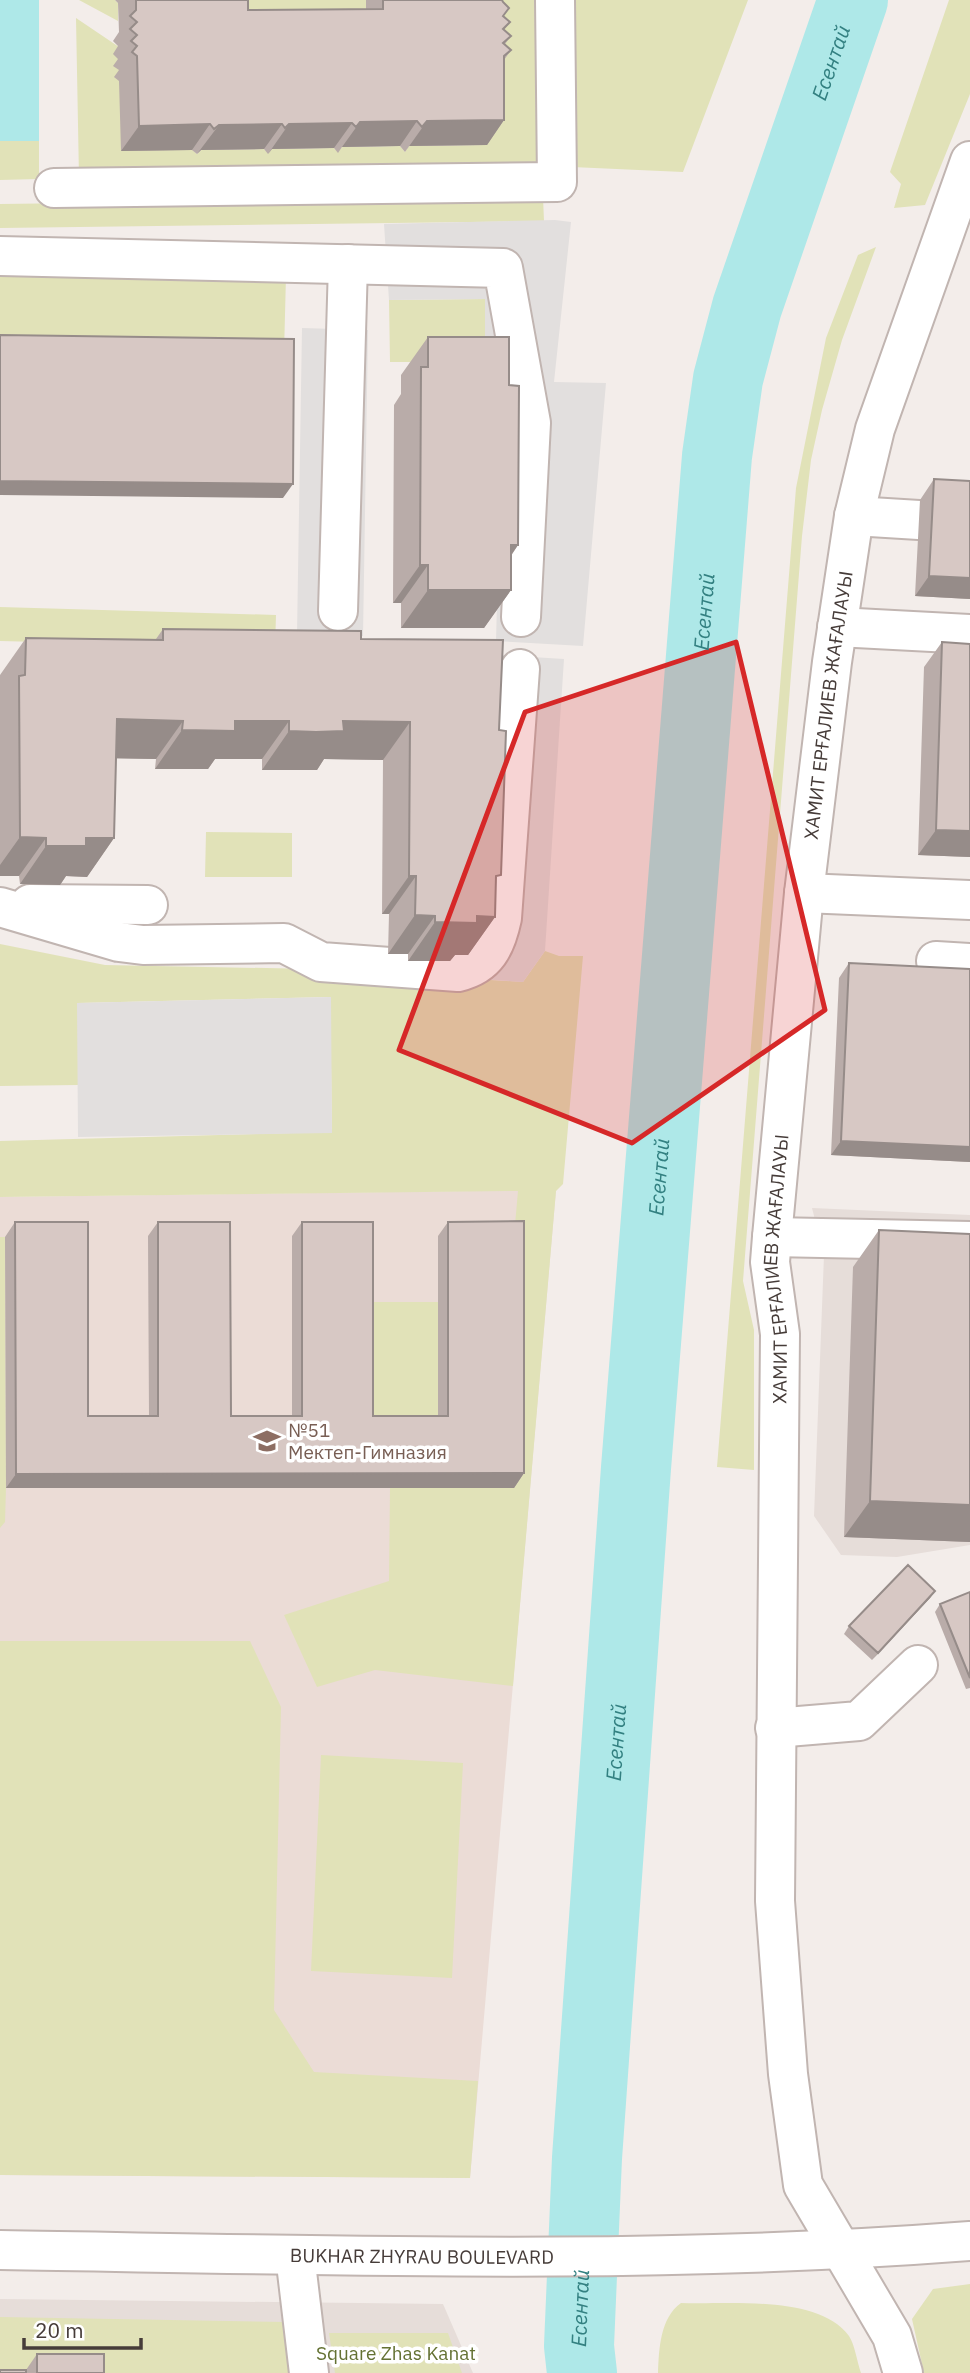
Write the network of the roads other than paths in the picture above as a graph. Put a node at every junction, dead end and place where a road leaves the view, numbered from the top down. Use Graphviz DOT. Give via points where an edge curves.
graph roads {
  1 [pos="555,0"];
  2 [pos="970,161"];
  3 [pos="54,188"];
  4 [pos="0,256"];
  5 [pos="348,264"];
  6 [pos="854,516"];
  7 [pos="919,520"];
  8 [pos="338,611"];
  9 [pos="521,617"];
  10 [pos="837,627"];
  11 [pos="970,634"];
  12 [pos="520,669"];
  13 [pos="804,893"];
  14 [pos="970,900"];
  15 [pos="0,905"];
  16 [pos="148,905"];
  17 [pos="772,1237"];
  18 [pos="970,1241"];
  19 [pos="918,1665"];
  20 [pos="775,1728"];
  21 [pos="970,2224"];
  22 [pos="970,2241"];
  23 [pos="0,2250"];
  24 [pos="842,2251"];
  25 [pos="295,2255"];
  26 [pos="309,2373"];
  27 [pos="903,2373"];
  1 -- 3 [label="street" via="557,182"];
  2 -- 6 [label="street, ХАМИТ ЕРҒАЛИЕВ ЖАҒАЛАУЫ" via="875,429"];
  4 -- 5 [label="street"];
  5 -- 8 [label="street"];
  5 -- 9 [label="street" via="503,268 531,423"];
  6 -- 7 [label="street"];
  6 -- 10 [label="street, ХАМИТ ЕРҒАЛИЕВ ЖАҒАЛАУЫ"];
  10 -- 11 [label="street"];
  10 -- 13 [label="street, ХАМИТ ЕРҒАЛИЕВ ЖАҒАЛАУЫ"];
  12 -- 15 [label="street" via="502,918 492,948 473,968 458,971 321,962 284,943 119,942"];
  13 -- 14 [label="street"];
  13 -- 17 [label="street, ХАМИТ ЕРҒАЛИЕВ ЖАҒАЛАУЫ"];
  15 -- 16 [label="street"];
  17 -- 18 [label="street"];
  17 -- 20 [label="street, ХАМИТ ЕРҒАЛИЕВ ЖАҒАЛАУЫ" via="770,1262 780,1334"];
  19 -- 20 [label="street" via="859,1721"];
  20 -- 24 [label="street, ХАМИТ ЕРҒАЛИЕВ ЖАҒАЛАУЫ" via="775,1901 788,2074 803,2185"];
  21 -- 24 [label="street, BUKHAR ZHYRAU BOULEVARD"];
  22 -- 24 [label="street, BUKHAR ZHYRAU BOULEVARD"];
  23 -- 25 [label="street, BUKHAR ZHYRAU BOULEVARD"];
  24 -- 25 [label="street, BUKHAR ZHYRAU BOULEVARD" via="630,2258"];
  24 -- 27 [label="street, ХАМИТ ЕРҒАЛИЕВ ЖАҒАЛАУЫ" via="892,2336"];
  25 -- 26 [label="street"];
}
